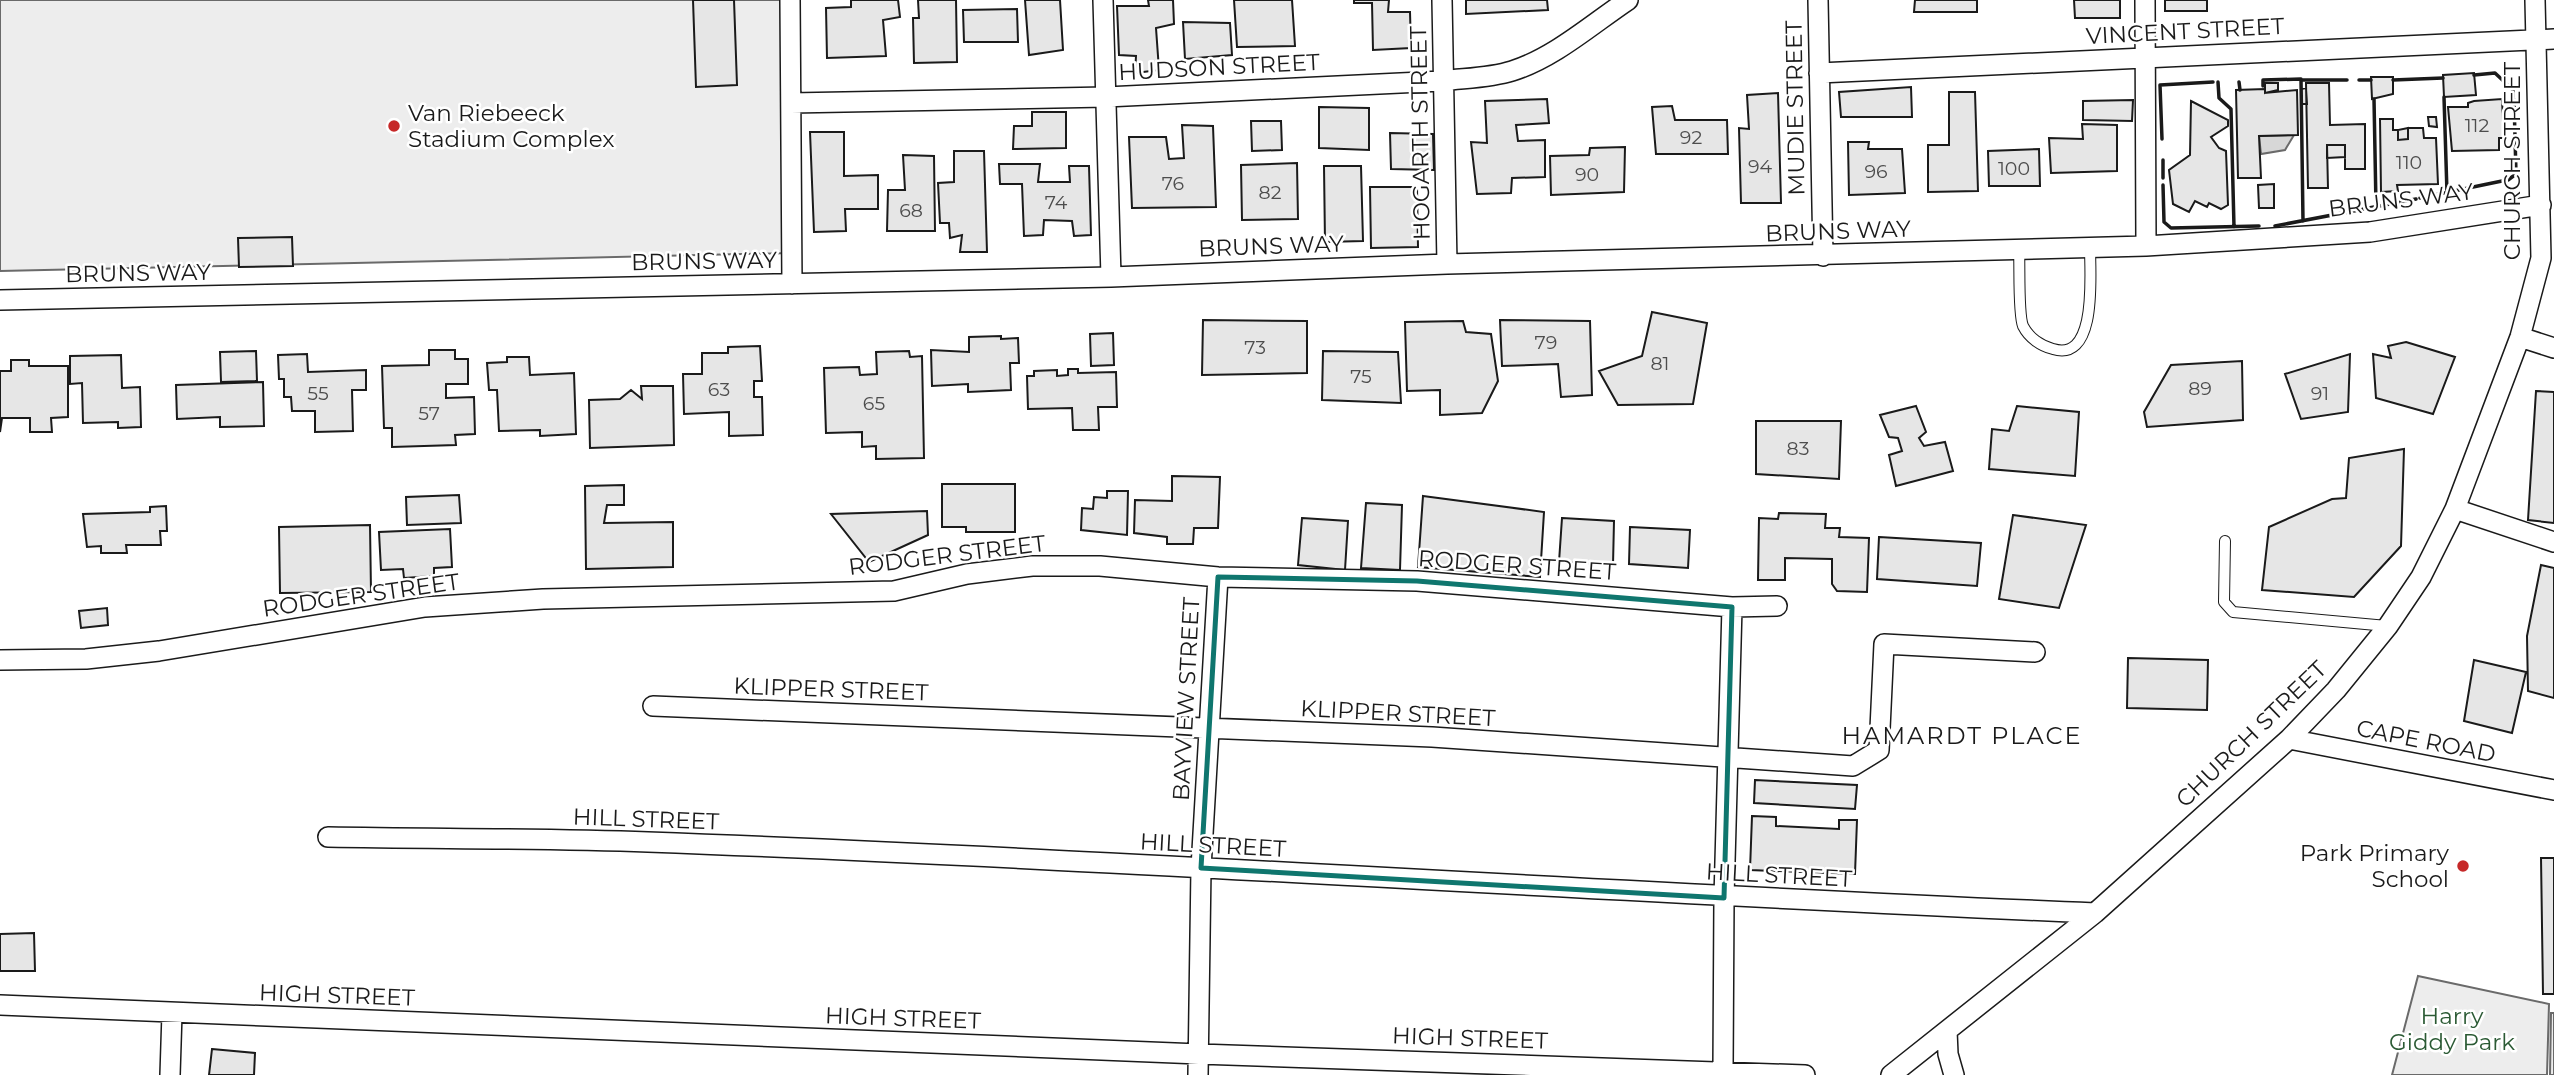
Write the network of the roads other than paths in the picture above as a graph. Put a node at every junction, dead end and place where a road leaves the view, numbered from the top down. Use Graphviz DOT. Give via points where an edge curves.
graph roads {
  1 [pos="790,0"];
  2 [pos="1103,0"];
  3 [pos="1442,0"];
  4 [pos="1628,0"];
  5 [pos="1818,0"];
  6 [pos="2145,0"];
  7 [pos="2535,0"];
  8 [pos="2545,39"];
  9 [pos="2147,57"];
  10 [pos="1819,73"];
  11 [pos="1442,81"];
  12 [pos="1106,97"];
  13 [pos="791,103"];
  14 [pos="2547,161"];
  15 [pos="2541,205"];
  16 [pos="2146,246"];
  17 [pos="2090,248"];
  18 [pos="2019,250"];
  19 [pos="1823,256"];
  20 [pos="1447,264"];
  21 [pos="1111,277"];
  22 [pos="792,284"];
  23 [pos="0,300"];
  24 [pos="2520,337"];
  25 [pos="2554,348"];
  26 [pos="2455,509"];
  27 [pos="2225,541"];
  28 [pos="2554,542"];
  29 [pos="1218,577"];
  30 [pos="1777,606"];
  31 [pos="1732,607"];
  32 [pos="2388,626"];
  33 [pos="2035,652"];
  34 [pos="0,660"];
  35 [pos="653,706"];
  36 [pos="1209,730"];
  37 [pos="2289,739"];
  38 [pos="1728,758"];
  39 [pos="2554,790"];
  40 [pos="328,837"];
  41 [pos="1201,868"];
  42 [pos="1724,898"];
  43 [pos="2095,913"];
  44 [pos="0,1005"];
  45 [pos="172,1013"];
  46 [pos="1947,1031"];
  47 [pos="1199,1054"];
  48 [pos="1723,1070"];
  49 [pos="170,1075"];
  50 [pos="1198,1075"];
  51 [pos="1805,1075"];
  52 [pos="1891,1075"];
  53 [pos="1954,1075"];
  1 -- 13 [label="street"];
  2 -- 12 [label="street"];
  3 -- 11 [label="street, HOGARTH STREET"];
  4 -- 11 [label="street, HUDSON STREET" via="1516,70"];
  5 -- 10 [label="street, MUDIE STREET"];
  6 -- 9 [label="street"];
  7 -- 8 [label="street, CHURCH STREET"];
  8 -- 9 [label="street, VINCENT STREET"];
  8 -- 14 [label="street, CHURCH STREET"];
  9 -- 10 [label="street, VINCENT STREET"];
  9 -- 16 [label="street"];
  10 -- 19 [label="street, MUDIE STREET"];
  11 -- 12 [label="street, HUDSON STREET"];
  11 -- 20 [label="street, HOGARTH STREET"];
  12 -- 13 [label="street, HUDSON STREET"];
  12 -- 21 [label="street"];
  13 -- 22 [label="street"];
  14 -- 15 [label="street, CHURCH STREET"];
  15 -- 16 [label="street, BRUNS WAY" via="2370,232"];
  15 -- 24 [label="street, CHURCH STREET" via="2541,258"];
  16 -- 17 [label="street, BRUNS WAY"];
  17 -- 18 [label="street, BRUNS WAY"];
  17 -- 18 [label="lane" via="2084,337 2072,349 2055,350 2035,341 2023,326"];
  18 -- 19 [label="street, BRUNS WAY"];
  19 -- 20 [label="street, BRUNS WAY"];
  20 -- 21 [label="street, BRUNS WAY"];
  21 -- 22 [label="street, BRUNS WAY"];
  22 -- 23 [label="street, BRUNS WAY"];
  24 -- 25 [label="street"];
  24 -- 26 [label="street, CHURCH STREET"];
  26 -- 28 [label="street"];
  26 -- 32 [label="street, CHURCH STREET" via="2421,577"];
  27 -- 32 [label="lane" via="2224,602 2233,612"];
  29 -- 31 [label="street, RODGER STREET" via="1417,581"];
  29 -- 34 [label="street, RODGER STREET" via="1100,566 1032,566 967,574 894,591 543,599 425,607 159,651 86,659"];
  29 -- 36 [label="street, BAYVIEW STREET"];
  30 -- 31 [label="street, RODGER STREET"];
  31 -- 38 [label="street"];
  32 -- 37 [label="street, CHURCH STREET"];
  33 -- 38 [label="street, KLIPPER STREET" via="1884,644 1878,750 1853,766"];
  35 -- 36 [label="street, KLIPPER STREET"];
  36 -- 38 [label="street, KLIPPER STREET" via="1432,737"];
  36 -- 41 [label="street, BAYVIEW STREET"];
  37 -- 39 [label="street, CAPE ROAD"];
  37 -- 43 [label="street, CHURCH STREET"];
  38 -- 42 [label="street"];
  40 -- 41 [label="street, HILL STREET" via="646,842"];
  41 -- 42 [label="street, HILL STREET"];
  41 -- 47 [label="street, BAYVIEW STREET"];
  42 -- 43 [label="street, HILL STREET"];
  42 -- 48 [label="street"];
  43 -- 46 [label="street, CHURCH STREET"];
  44 -- 45 [label="street, HIGH STREET"];
  45 -- 47 [label="street, HIGH STREET"];
  45 -- 49 [label="street"];
  46 -- 52 [label="street, CHURCH STREET"];
  46 -- 53 [label="street"];
  47 -- 48 [label="street, HIGH STREET"];
  47 -- 50 [label="street, BAYVIEW STREET"];
  48 -- 51 [label="street, HIGH STREET"];
}
